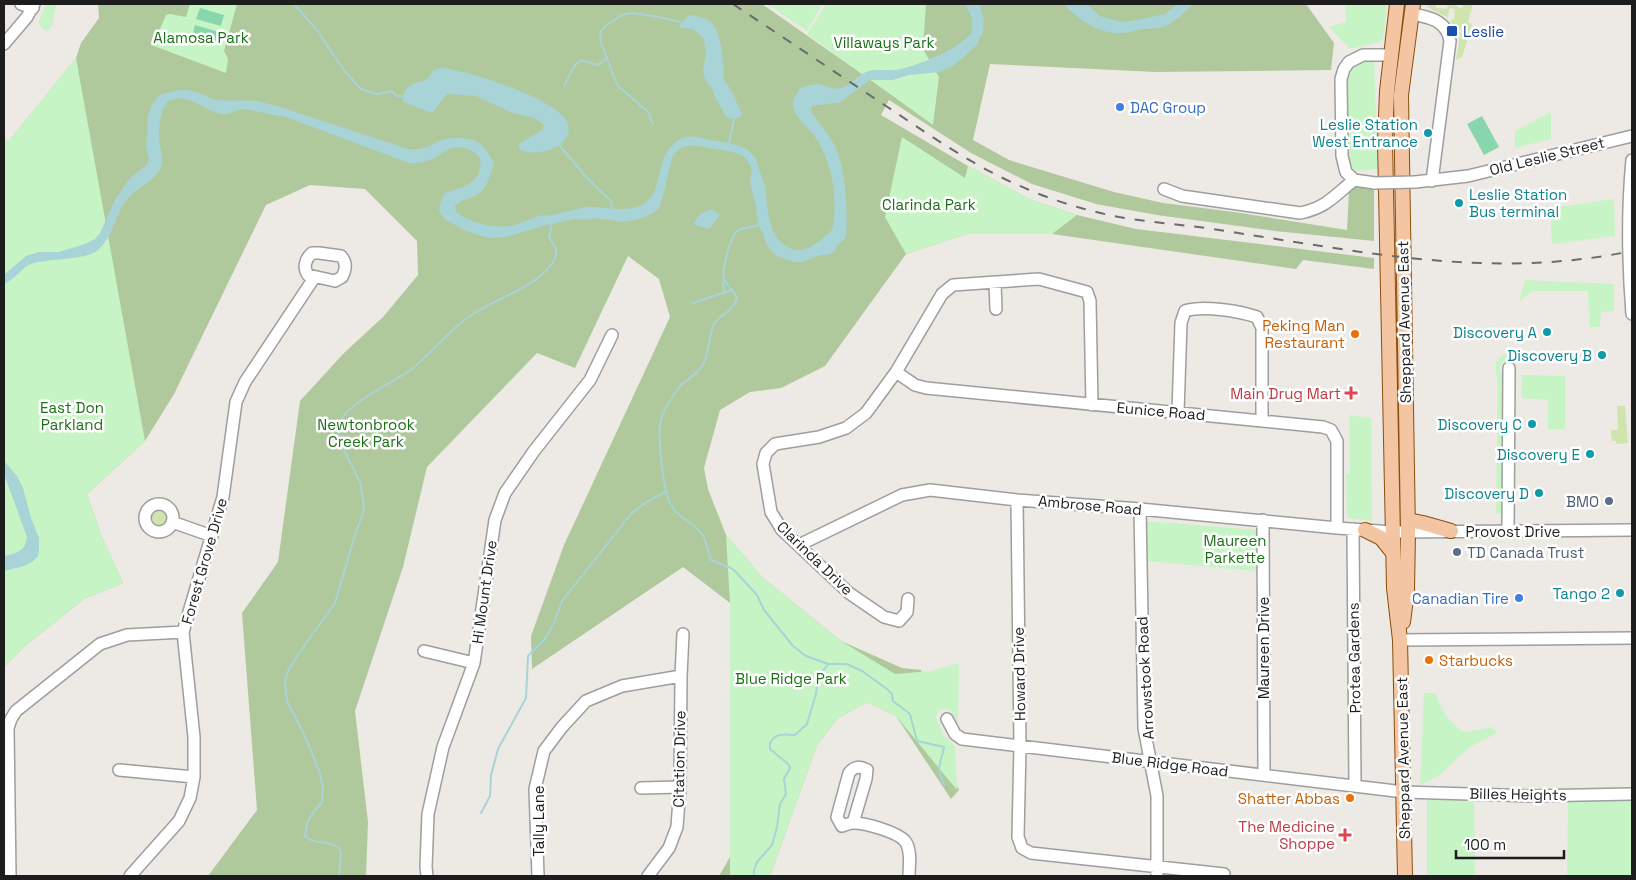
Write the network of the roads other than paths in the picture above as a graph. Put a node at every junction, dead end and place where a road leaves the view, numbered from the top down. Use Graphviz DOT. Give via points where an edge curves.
graph roads {
  1 [pos="20,4"];
  2 [pos="1397,4"];
  3 [pos="34,6"];
  4 [pos="1413,9"];
  5 [pos="4,44"];
  6 [pos="1390,55"];
  7 [pos="1632,136"];
  8 [pos="1632,160"];
  9 [pos="1354,180"];
  10 [pos="1432,181"];
  11 [pos="1164,189"];
  12 [pos="314,278"];
  13 [pos="995,283"];
  14 [pos="996,309"];
  15 [pos="1632,314"];
  16 [pos="612,335"];
  17 [pos="1509,368"];
  18 [pos="896,372"];
  19 [pos="1092,405"];
  20 [pos="1178,412"];
  21 [pos="1262,421"];
  22 [pos="1017,500"];
  23 [pos="1140,509"];
  24 [pos="1263,520"];
  25 [pos="172,522"];
  26 [pos="1408,526"];
  27 [pos="1337,528"];
  28 [pos="1359,530"];
  29 [pos="1632,530"];
  30 [pos="1451,531"];
  31 [pos="1508,531"];
  32 [pos="1394,532"];
  33 [pos="212,536"];
  34 [pos="799,545"];
  35 [pos="1394,553"];
  36 [pos="908,599"];
  37 [pos="183,632"];
  38 [pos="683,634"];
  39 [pos="1632,638"];
  40 [pos="1400,640"];
  41 [pos="424,651"];
  42 [pos="474,662"];
  43 [pos="680,676"];
  44 [pos="947,718"];
  45 [pos="1020,746"];
  46 [pos="1151,762"];
  47 [pos="119,770"];
  48 [pos="1264,775"];
  49 [pos="194,777"];
  50 [pos="1355,786"];
  51 [pos="680,787"];
  52 [pos="641,788"];
  53 [pos="845,792"];
  54 [pos="1404,792"];
  55 [pos="1632,794"];
  56 [pos="861,796"];
  57 [pos="7,813"];
  58 [pos="853,823"];
  59 [pos="1158,872"];
  60 [pos="1224,874"];
  61 [pos="10,876"];
  62 [pos="130,876"];
  63 [pos="427,876"];
  64 [pos="538,876"];
  65 [pos="648,876"];
  66 [pos="909,876"];
  67 [pos="1405,876"];
  1 -- 3 [label="street"];
  2 -- 6 [label="main road, Sheppard Avenue East"];
  3 -- 5 [label="street"];
  4 -- 10 [label="street" via="1440,22 1450,42"];
  4 -- 26 [label="main road, Sheppard Avenue East" via="1401,95"];
  6 -- 9 [label="street" via="1363,55 1349,62 1341,79 1342,156 1346,172"];
  6 -- 32 [label="main road, Sheppard Avenue East" via="1384,141"];
  7 -- 10 [label="street, Old Leslie Street" via="1468,176"];
  8 -- 15 [label="street" via="1629,225"];
  9 -- 10 [label="street, Old Leslie Street, bridge" via="1375,183"];
  9 -- 11 [label="street" via="1327,203 1300,213 1182,196"];
  12 -- 33 [label="street, Forest Grove Drive" via="245,382 236,402 223,497"];
  13 -- 14 [label="street"];
  13 -- 18 [label="street, Clarinda Drive" via="953,285 942,294"];
  13 -- 19 [label="street, Clarinda Drive" via="1040,279 1087,292 1090,301"];
  16 -- 42 [label="street, Hi Mount Drive" via="590,380 534,451 506,493 495,520"];
  17 -- 31 [label="street"];
  18 -- 19 [label="street, Eunice Road" via="915,385 926,388"];
  18 -- 34 [label="street, Clarinda Drive" via="866,413 846,428 819,437 775,444 766,453 763,464 771,512 782,530"];
  19 -- 20 [label="street, Eunice Road"];
  20 -- 21 [label="street, Eunice Road"];
  20 -- 21 [label="street" via="1185,311 1194,308 1243,312 1257,317 1262,328"];
  21 -- 27 [label="street, Eunice Road" via="1315,425 1331,430 1337,441"];
  22 -- 23 [label="street, Ambrose Road"];
  22 -- 34 [label="street, Ambrose Road" via="930,490 902,495"];
  22 -- 45 [label="street, Howard Drive"];
  23 -- 24 [label="street, Ambrose Road"];
  23 -- 46 [label="street, Arrowstook Road" via="1144,728"];
  24 -- 27 [label="street, Ambrose Road"];
  24 -- 48 [label="street, Maureen Drive"];
  25 -- 33 [label="street"];
  26 -- 30 [label="main road" via="1422,522"];
  26 -- 32 [label="street"];
  26 -- 40 [label="main road, Sheppard Avenue East" via="1407,591"];
  27 -- 28 [label="street, Ambrose Road"];
  28 -- 32 [label="street, Ambrose Road"];
  28 -- 35 [label="main road" via="1381,538"];
  28 -- 50 [label="street, Protea Gardens"];
  29 -- 31 [label="street, Provost Drive"];
  30 -- 31 [label="street, Provost Drive"];
  32 -- 35 [label="main road, Sheppard Avenue East"];
  33 -- 37 [label="street, Forest Grove Drive"];
  34 -- 36 [label="street, Clarinda Drive" via="849,593 884,617 899,621 907,612"];
  35 -- 40 [label="main road, Sheppard Avenue East"];
  37 -- 49 [label="street, Forest Grove Drive" via="194,737"];
  37 -- 57 [label="street" via="127,635 100,644 16,711 8,728"];
  38 -- 43 [label="street, Citation Drive"];
  39 -- 40 [label="street"];
  40 -- 54 [label="main road, Sheppard Avenue East"];
  41 -- 42 [label="street"];
  42 -- 63 [label="street, Hi Mount Drive" via="442,747 428,814"];
  43 -- 51 [label="street, Citation Drive"];
  43 -- 64 [label="street, Tally Lane" via="622,686 586,701 544,751 535,789"];
  44 -- 45 [label="street, Blue Ridge Road" via="955,734 962,739"];
  45 -- 46 [label="street, Blue Ridge Road"];
  45 -- 59 [label="street, Howard Drive" via="1018,837 1022,848"];
  46 -- 48 [label="street, Blue Ridge Road"];
  46 -- 59 [label="street, Arrowstook Road" via="1157,796"];
  47 -- 49 [label="street"];
  48 -- 50 [label="street, Blue Ridge Road"];
  49 -- 62 [label="street, Forest Grove Drive" via="190,798 179,821"];
  50 -- 54 [label="street, Blue Ridge Road"];
  51 -- 52 [label="street"];
  51 -- 65 [label="street, Citation Drive" via="677,827 669,848"];
  53 -- 56 [label="street"];
  53 -- 56 [label="street" via="849,773 860,767 867,770"];
  53 -- 58 [label="street" via="837,817 842,826"];
  54 -- 55 [label="street, Billes Heights" via="1531,796"];
  54 -- 67 [label="main road, Sheppard Avenue East"];
  56 -- 58 [label="street"];
  57 -- 61 [label="street"];
  58 -- 66 [label="street" via="892,833 906,842 910,853"];
  59 -- 60 [label="street"];
}
